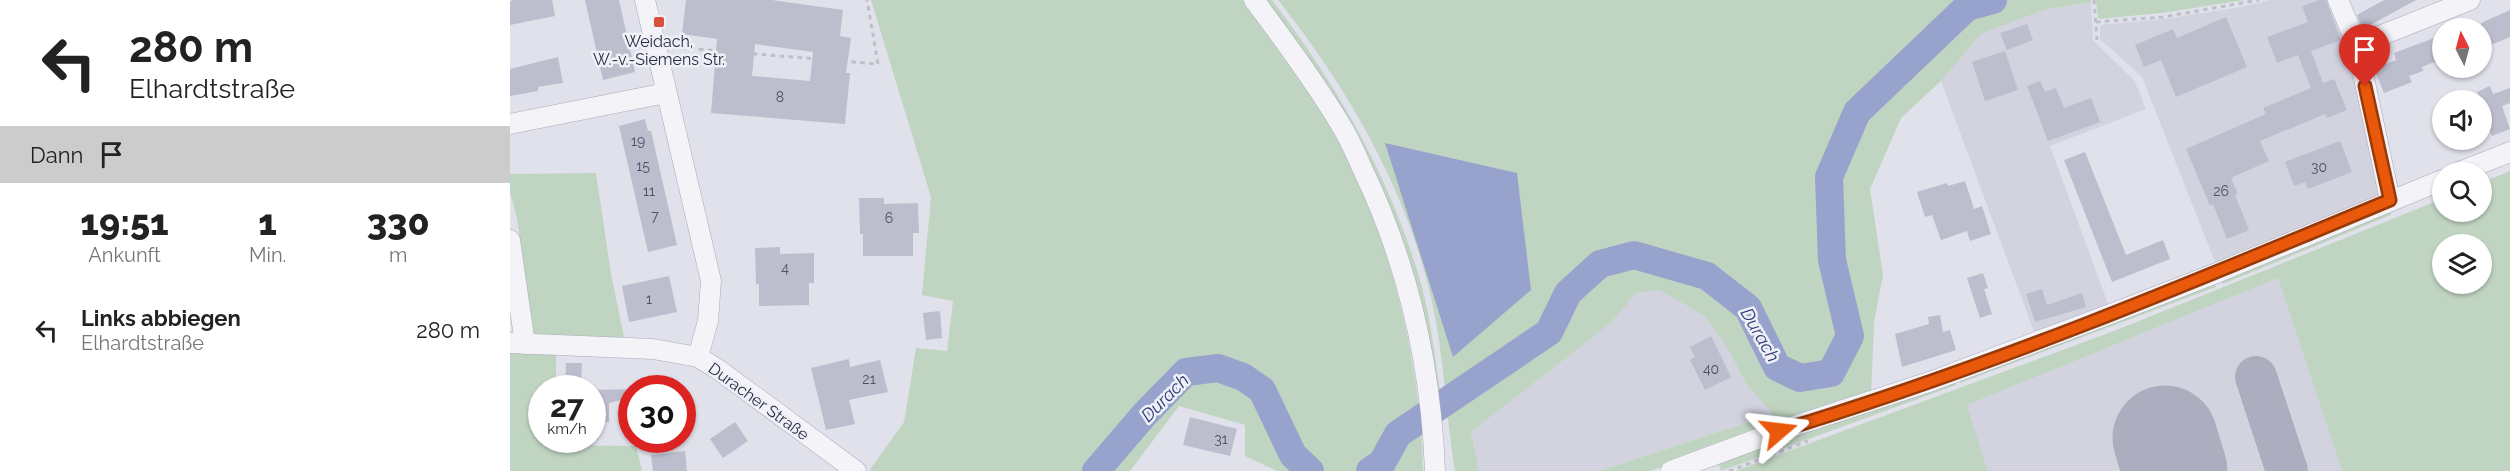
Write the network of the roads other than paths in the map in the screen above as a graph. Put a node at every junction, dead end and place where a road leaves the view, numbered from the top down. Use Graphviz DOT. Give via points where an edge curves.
graph roads {
  1 [pos="645,0"];
  2 [pos="1254,0"];
  3 [pos="2338,0"];
  4 [pos="2470,0"];
  5 [pos="2356,45"];
  6 [pos="666,93"];
  7 [pos="510,124"];
  8 [pos="2510,152"];
  9 [pos="2484,162"];
  10 [pos="2432,184"];
  11 [pos="2390,200"];
  12 [pos="510,240"];
  13 [pos="518,344"];
  14 [pos="698,357"];
  15 [pos="856,471"];
  16 [pos="1435,471"];
  17 [pos="1671,471"];
  1 -- 6 [label="street"];
  2 -- 16 [label="street" via="1344,129 1378,200 1412,299 1428,390"];
  3 -- 5 [label="street"];
  4 -- 5 [label="street"];
  5 -- 11 [label="street"];
  6 -- 7 [label="street"];
  6 -- 14 [label="street" via="711,281 708,321"];
  8 -- 9 [label="street"];
  10 -- 11 [label="street"];
  11 -- 17 [label="street" via="2086,323"];
  12 -- 13 [label="street"];
  13 -- 14 [label="street, Duracher Straße" via="653,349"];
  14 -- 15 [label="street, Duracher Straße"];
}
